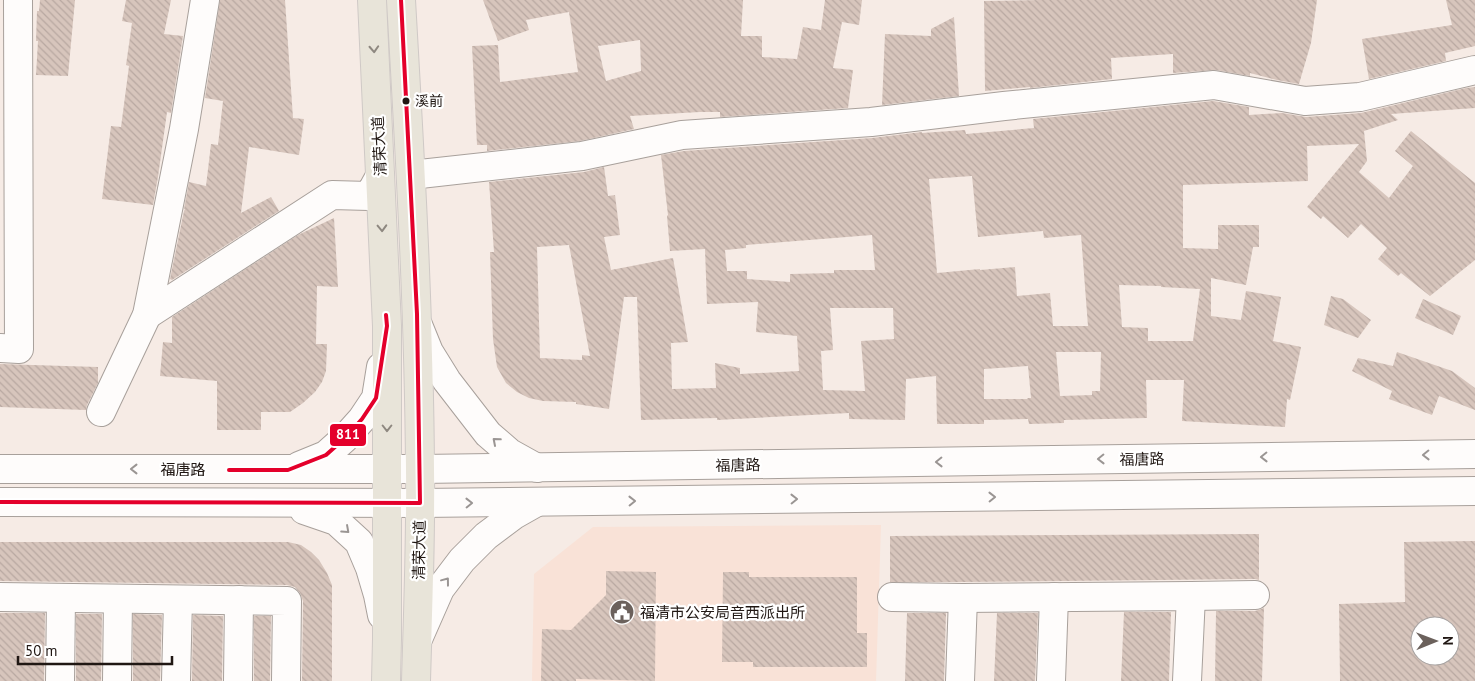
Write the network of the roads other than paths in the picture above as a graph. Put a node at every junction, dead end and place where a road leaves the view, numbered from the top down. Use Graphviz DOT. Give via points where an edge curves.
graph roads {
  1 [pos="18,0"];
  2 [pos="205,0"];
  3 [pos="372,0"];
  4 [pos="401,0"];
  5 [pos="1475,70"];
  6 [pos="411,175"];
  7 [pos="380,176"];
  8 [pos="147,315"];
  9 [pos="418,325"];
  10 [pos="386,326"];
  11 [pos="0,348"];
  12 [pos="101,412"];
  13 [pos="1475,454"];
  14 [pos="537,468"];
  15 [pos="0,469"];
  16 [pos="387,469"];
  17 [pos="420,469"];
  18 [pos="288,470"];
  19 [pos="1475,491"];
  20 [pos="0,502"];
  21 [pos="537,502"];
  22 [pos="286,504"];
  23 [pos="387,504"];
  24 [pos="420,504"];
  25 [pos="1254,595"];
  26 [pos="892,596"];
  27 [pos="1191,596"];
  28 [pos="0,597"];
  29 [pos="1054,597"];
  30 [pos="61,598"];
  31 [pos="963,598"];
  32 [pos="118,599"];
  33 [pos="178,600"];
  34 [pos="239,600"];
  35 [pos="387,639"];
  36 [pos="417,640"];
  37 [pos="60,681"];
  38 [pos="117,681"];
  39 [pos="176,681"];
  40 [pos="238,681"];
  41 [pos="286,681"];
  42 [pos="386,681"];
  43 [pos="416,681"];
  44 [pos="960,681"];
  45 [pos="1051,681"];
  46 [pos="1187,681"];
  1 -- 11 [label="street" via="19,349"];
  2 -- 8 [label="street" via="184,129"];
  3 -- 7 [label="main road, 清荣大道, one-way"];
  4 -- 6 [label="main road, 清荣大道"];
  5 -- 6 [label="street" via="1360,97 1305,101 1214,85 871,122 682,135 582,156"];
  6 -- 9 [label="main road, 清荣大道"];
  7 -- 8 [label="street" via="369,196 332,195"];
  7 -- 10 [label="main road, 清荣大道, one-way"];
  8 -- 12 [label="street"];
  14 -- 9 [label="street, one-way" via="510,453 488,434 447,381 429,352"];
  9 -- 17 [label="main road, 清荣大道"];
  10 -- 16 [label="main road, 清荣大道, one-way"];
  10 -- 18 [label="street" via="376,398 362,419 326,455"];
  13 -- 14 [label="street, 福唐路, one-way"];
  14 -- 17 [label="street, 福唐路"];
  18 -- 15 [label="street, 福唐路, one-way"];
  16 -- 17 [label="street, 福唐路"];
  16 -- 18 [label="street, 福唐路"];
  16 -- 23 [label="main road, 清荣大道"];
  17 -- 24 [label="main road, 清荣大道"];
  21 -- 19 [label="street, one-way"];
  20 -- 22 [label="street"];
  24 -- 21 [label="street, one-way"];
  36 -- 21 [label="street, one-way" via="440,589 462,560 486,536"];
  22 -- 23 [label="street"];
  22 -- 35 [label="street, one-way" via="336,521 359,542 378,595"];
  23 -- 24 [label="street"];
  23 -- 35 [label="main road, 清荣大道"];
  24 -- 36 [label="main road, 清荣大道"];
  25 -- 27 [label="street"];
  26 -- 31 [label="street"];
  27 -- 29 [label="street"];
  27 -- 46 [label="street"];
  28 -- 30 [label="street"];
  29 -- 31 [label="street"];
  29 -- 45 [label="street"];
  30 -- 32 [label="street"];
  30 -- 37 [label="street"];
  31 -- 44 [label="street"];
  32 -- 33 [label="street"];
  32 -- 38 [label="street"];
  33 -- 34 [label="street"];
  33 -- 39 [label="street"];
  34 -- 40 [label="street"];
  34 -- 41 [label="street" via="287,601"];
  35 -- 42 [label="main road, 清荣大道"];
  36 -- 43 [label="main road, 清荣大道"];
}
